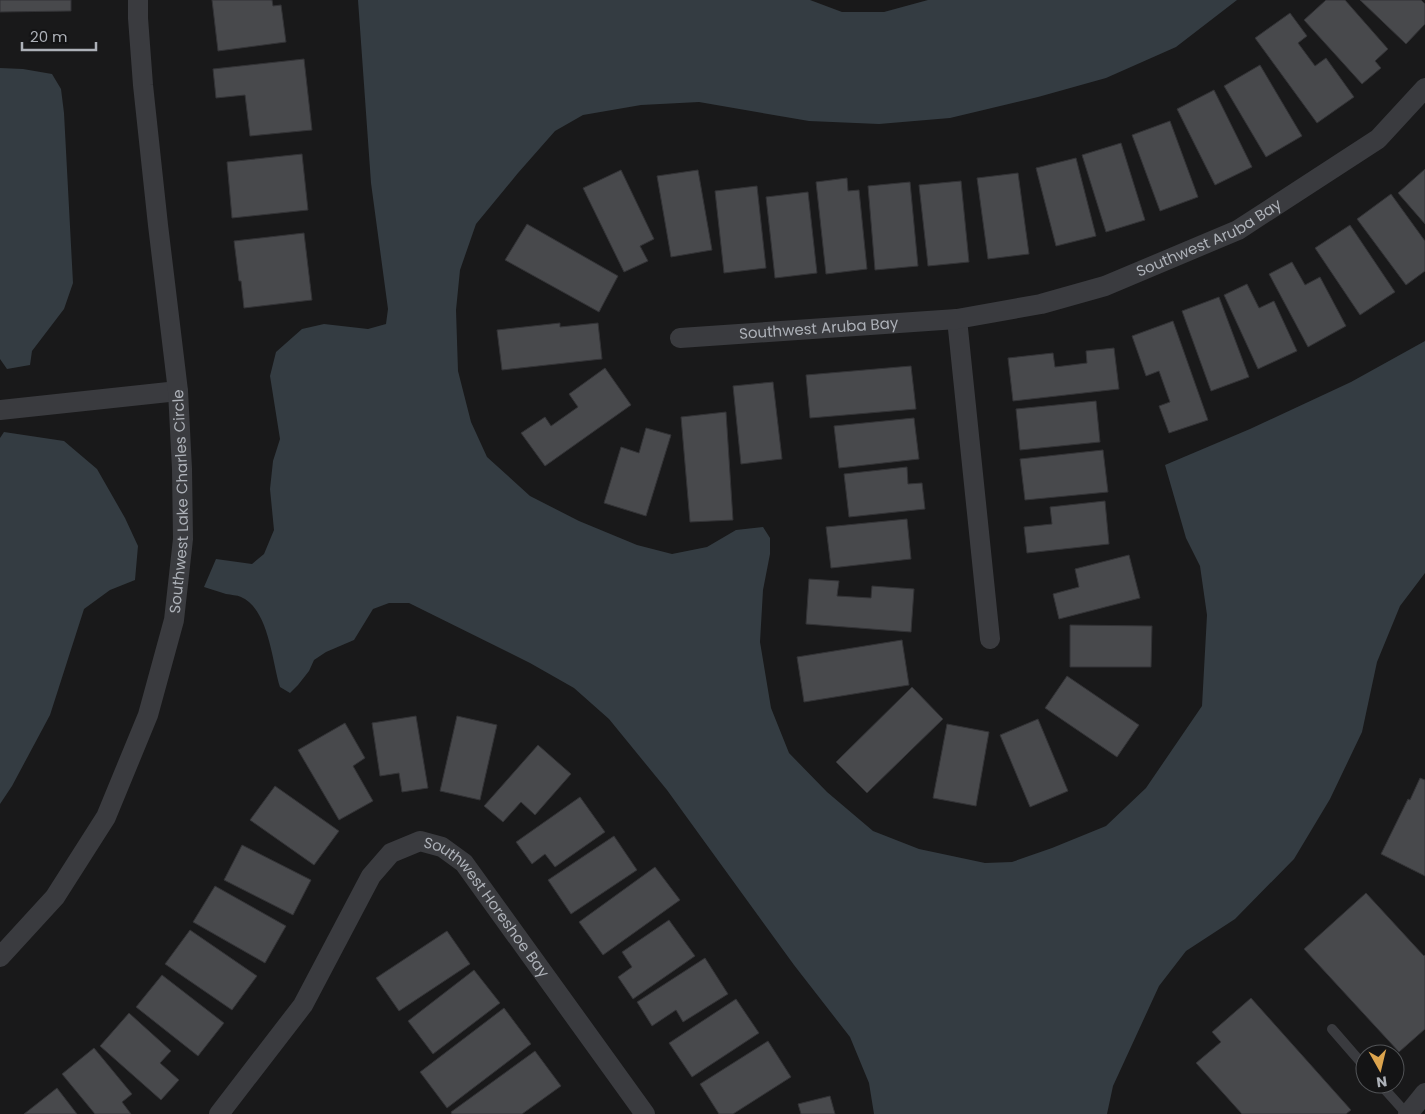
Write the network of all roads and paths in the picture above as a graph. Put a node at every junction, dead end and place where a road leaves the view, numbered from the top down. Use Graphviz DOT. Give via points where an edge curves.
graph roads {
  1 [pos="138,0"];
  2 [pos="1425,88"];
  3 [pos="957,319"];
  4 [pos="680,338"];
  5 [pos="178,391"];
  6 [pos="0,410"];
  7 [pos="990,639"];
  8 [pos="0,957"];
  9 [pos="1332,1029"];
  10 [pos="1355,1055"];
  11 [pos="1425,1093"];
  12 [pos="1389,1094"];
  13 [pos="219,1114"];
  14 [pos="645,1114"];
  15 [pos="1407,1114"];
  1 -- 5 [label="street, Southwest Lake Charles Circle" via="146,113"];
  2 -- 3 [label="street, Southwest Aruba Bay" via="1378,139 1238,230 1105,286 1041,304"];
  3 -- 4 [label="street, Southwest Aruba Bay"];
  3 -- 7 [label="street"];
  5 -- 6 [label="street"];
  5 -- 8 [label="street, Southwest Lake Charles Circle" via="183,538 174,620 148,715 106,818 55,897"];
  9 -- 10 [label="lane"];
  11 -- 15 [label="street"];
  12 -- 15 [label="lane"];
  13 -- 14 [label="street, Southwest Horeshoe Bay" via="304,1005 370,876 391,853 420,841 442,847 464,863"];
}
